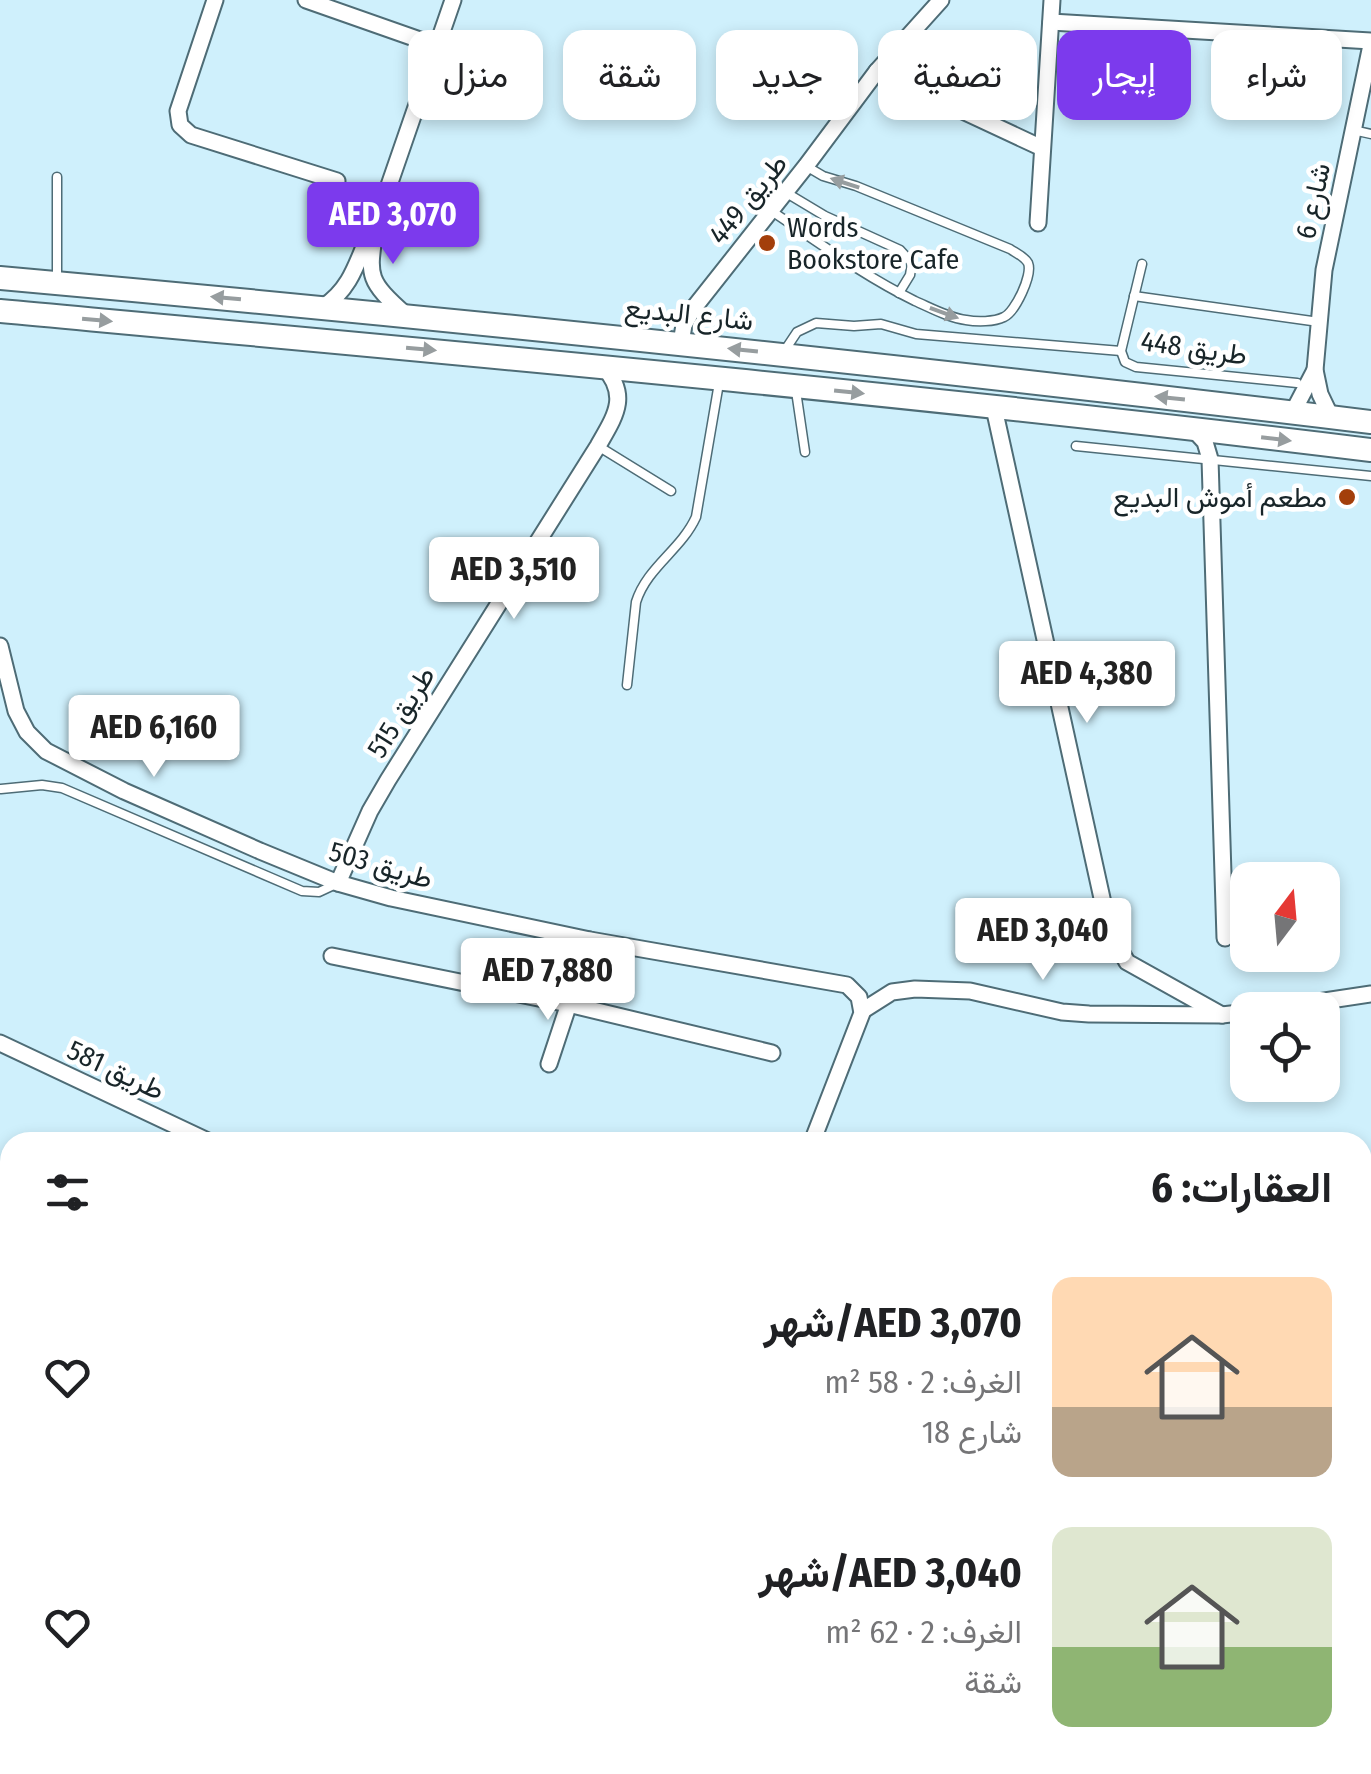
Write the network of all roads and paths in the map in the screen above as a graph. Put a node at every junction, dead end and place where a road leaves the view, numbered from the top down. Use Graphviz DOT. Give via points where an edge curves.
graph roads {
  1 [pos="214,0"];
  2 [pos="306,0"];
  3 [pos="452,0"];
  4 [pos="942,0"];
  5 [pos="1052,0"];
  6 [pos="1051,22"];
  7 [pos="442,30"];
  8 [pos="408,36"];
  9 [pos="1371,43"];
  10 [pos="877,71"];
  11 [pos="411,120"];
  12 [pos="1353,130"];
  13 [pos="1371,134"];
  14 [pos="1042,148"];
  15 [pos="806,166"];
  16 [pos="57,177"];
  17 [pos="336,181"];
  18 [pos="785,192"];
  19 [pos="770,210"];
  20 [pos="376,223"];
  21 [pos="1038,223"];
  22 [pos="1142,264"];
  23 [pos="0,278"];
  24 [pos="57,283"];
  25 [pos="899,293"];
  26 [pos="1134,296"];
  27 [pos="323,307"];
  28 [pos="0,311"];
  29 [pos="406,314"];
  30 [pos="1319,322"];
  31 [pos="681,344"];
  32 [pos="1121,351"];
  33 [pos="783,354"];
  34 [pos="603,366"];
  35 [pos="1315,370"];
  36 [pos="720,378"];
  37 [pos="1298,383"];
  38 [pos="795,386"];
  39 [pos="994,408"];
  40 [pos="1293,412"];
  41 [pos="1331,417"];
  42 [pos="1371,422"];
  43 [pos="1193,428"];
  44 [pos="1225,432"];
  45 [pos="598,446"];
  46 [pos="1076,446"];
  47 [pos="1371,450"];
  48 [pos="805,452"];
  49 [pos="1210,459"];
  50 [pos="1371,476"];
  51 [pos="671,490"];
  52 [pos="0,646"];
  53 [pos="626,685"];
  54 [pos="2,789"];
  55 [pos="338,882"];
  56 [pos="1224,938"];
  57 [pos="590,940"];
  58 [pos="332,956"];
  59 [pos="1371,994"];
  60 [pos="1340,999"];
  61 [pos="568,1004"];
  62 [pos="862,1011"];
  63 [pos="1230,1014"];
  64 [pos="1222,1015"];
  65 [pos="0,1043"];
  66 [pos="772,1054"];
  67 [pos="549,1064"];
  68 [pos="189,1132"];
  69 [pos="816,1132"];
  1 -- 17 [label="street" via="178,111 183,130"];
  2 -- 8 [label="street"];
  3 -- 7 [label="street"];
  4 -- 10 [label="street, طريق 449"];
  5 -- 6 [label="street"];
  6 -- 9 [label="street"];
  6 -- 14 [label="street"];
  9 -- 12 [label="street, شارع 6"];
  10 -- 14 [label="street"];
  10 -- 15 [label="street, طريق 449"];
  11 -- 20 [label="street"];
  12 -- 13 [label="lane"];
  12 -- 30 [label="street, شارع 6"];
  14 -- 21 [label="street"];
  15 -- 18 [label="street, طريق 449"];
  25 -- 15 [label="lane, one-way" via="964,320 988,321 1015,306 1029,265 1010,249"];
  16 -- 24 [label="lane"];
  18 -- 19 [label="street, طريق 449"];
  18 -- 25 [label="lane" via="908,257 910,274"];
  19 -- 25 [label="lane"];
  19 -- 31 [label="street, طريق 449" via="688,317"];
  20 -- 27 [label="street" via="351,278"];
  20 -- 29 [label="street" via="370,272"];
  22 -- 26 [label="lane, طريق 448"];
  23 -- 24 [label="main road, شارع البديع"];
  27 -- 24 [label="main road, شارع البديع, one-way"];
  26 -- 30 [label="lane"];
  26 -- 32 [label="lane, طريق 448"];
  27 -- 29 [label="main road, شارع البديع"];
  28 -- 34 [label="main road, one-way"];
  29 -- 31 [label="main road, شارع البديع"];
  30 -- 35 [label="street, شارع 6"];
  33 -- 31 [label="main road, شارع البديع, one-way"];
  32 -- 33 [label="lane" via="916,334 882,324 816,323 797,332"];
  32 -- 37 [label="lane, طريق 448" via="1136,367"];
  40 -- 33 [label="main road, شارع البديع, one-way"];
  34 -- 36 [label="main road"];
  34 -- 45 [label="street, طريق 515" via="614,381 618,406"];
  35 -- 40 [label="street, شارع 6"];
  35 -- 41 [label="street, شارع 6"];
  36 -- 38 [label="main road"];
  36 -- 53 [label="lane" via="696,517 640,590"];
  38 -- 39 [label="main road, one-way"];
  38 -- 48 [label="lane"];
  39 -- 43 [label="main road"];
  39 -- 64 [label="street" via="1108,930 1127,962"];
  40 -- 41 [label="main road, شارع البديع"];
  41 -- 42 [label="main road, شارع البديع"];
  43 -- 44 [label="main road"];
  43 -- 49 [label="street"];
  44 -- 47 [label="main road, one-way"];
  44 -- 49 [label="street"];
  45 -- 51 [label="lane"];
  45 -- 55 [label="street, طريق 515" via="388,780"];
  46 -- 49 [label="lane"];
  49 -- 50 [label="lane"];
  49 -- 56 [label="street"];
  52 -- 55 [label="street, طريق 503" via="16,711 46,750 124,791"];
  54 -- 55 [label="lane" via="62,788 302,891 319,892"];
  55 -- 57 [label="street, طريق 503"];
  57 -- 61 [label="street"];
  57 -- 62 [label="street, طريق 503" via="838,983 854,990"];
  58 -- 61 [label="street"];
  59 -- 60 [label="street"];
  61 -- 66 [label="street"];
  61 -- 67 [label="street"];
  62 -- 64 [label="street" via="892,992 915,989 970,991 1062,1012"];
  62 -- 69 [label="street"];
  63 -- 64 [label="street"];
  65 -- 68 [label="street, طريق 581"];
}
